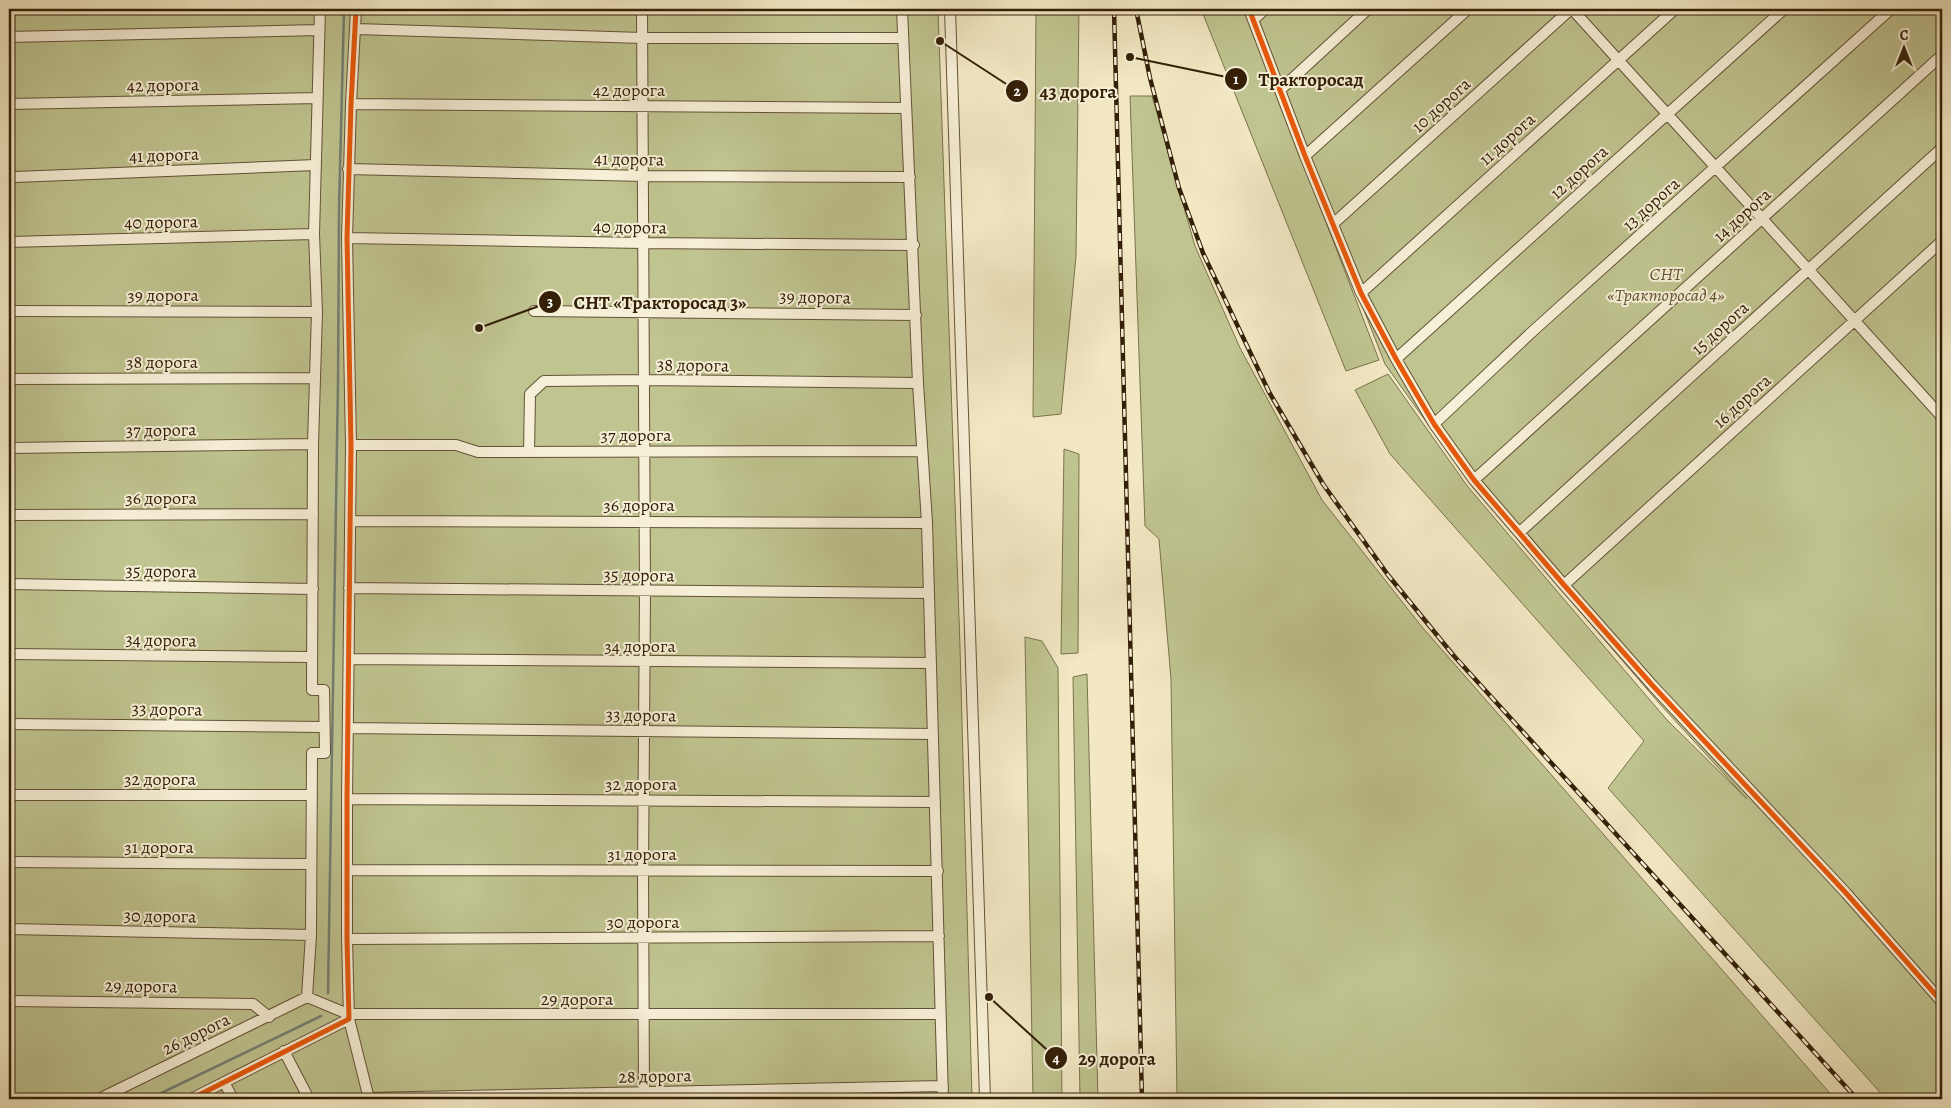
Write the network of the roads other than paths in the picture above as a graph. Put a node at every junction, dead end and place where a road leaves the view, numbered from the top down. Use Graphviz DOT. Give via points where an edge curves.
graph roads {
  1 [pos="320,9"];
  2 [pos="356,9"];
  3 [pos="642,9"];
  4 [pos="902,9"];
  5 [pos="950,9"];
  6 [pos="1249,9"];
  7 [pos="1265,9"];
  8 [pos="1368,9"];
  9 [pos="1468,9"];
  10 [pos="1571,9"];
  11 [pos="1675,9"];
  12 [pos="1784,9"];
  13 [pos="1891,9"];
  14 [pos="1253,20"];
  15 [pos="356,29"];
  16 [pos="320,30"];
  17 [pos="9,37"];
  18 [pos="642,38"];
  19 [pos="904,38"];
  20 [pos="1942,55"];
  21 [pos="1618,60"];
  22 [pos="1280,90"];
  23 [pos="317,98"];
  24 [pos="9,104"];
  25 [pos="351,104"];
  26 [pos="643,106"];
  27 [pos="906,108"];
  28 [pos="1666,114"];
  29 [pos="1942,148"];
  30 [pos="1305,156"];
  31 [pos="316,165"];
  32 [pos="1715,168"];
  33 [pos="348,169"];
  34 [pos="13,175"];
  35 [pos="644,176"];
  36 [pos="910,177"];
  37 [pos="1762,219"];
  38 [pos="1333,224"];
  39 [pos="314,234"];
  40 [pos="347,238"];
  41 [pos="1942,241"];
  42 [pos="9,242"];
  43 [pos="644,243"];
  44 [pos="914,245"];
  45 [pos="1808,270"];
  46 [pos="1361,293"];
  47 [pos="9,311"];
  48 [pos="534,311"];
  49 [pos="644,311"];
  50 [pos="317,312"];
  51 [pos="916,315"];
  52 [pos="1854,321"];
  53 [pos="1396,359"];
  54 [pos="315,378"];
  55 [pos="9,379"];
  56 [pos="643,380"];
  57 [pos="918,383"];
  58 [pos="1942,417"];
  59 [pos="1434,424"];
  60 [pos="313,444"];
  61 [pos="351,445"];
  62 [pos="9,448"];
  63 [pos="645,450"];
  64 [pos="922,451"];
  65 [pos="529,452"];
  66 [pos="1474,480"];
  67 [pos="314,514"];
  68 [pos="9,515"];
  69 [pos="350,521"];
  70 [pos="645,521"];
  71 [pos="927,523"];
  72 [pos="1520,532"];
  73 [pos="9,584"];
  74 [pos="1564,584"];
  75 [pos="349,588"];
  76 [pos="313,589"];
  77 [pos="645,592"];
  78 [pos="928,593"];
  79 [pos="9,654"];
  80 [pos="312,657"];
  81 [pos="349,659"];
  82 [pos="645,662"];
  83 [pos="930,663"];
  84 [pos="9,724"];
  85 [pos="324,726"];
  86 [pos="348,728"];
  87 [pos="645,732"];
  88 [pos="933,734"];
  89 [pos="9,795"];
  90 [pos="312,795"];
  91 [pos="347,799"];
  92 [pos="644,800"];
  93 [pos="935,802"];
  94 [pos="9,862"];
  95 [pos="310,864"];
  96 [pos="347,870"];
  97 [pos="643,870"];
  98 [pos="938,871"];
  99 [pos="9,929"];
  100 [pos="311,935"];
  101 [pos="939,936"];
  102 [pos="643,938"];
  103 [pos="346,939"];
  104 [pos="307,997"];
  105 [pos="9,1001"];
  106 [pos="1942,1002"];
  107 [pos="940,1014"];
  108 [pos="643,1015"];
  109 [pos="269,1016"];
  110 [pos="348,1016"];
  111 [pos="284,1052"];
  112 [pos="224,1082"];
  113 [pos="942,1086"];
  114 [pos="644,1096"];
  115 [pos="99,1099"];
  116 [pos="191,1099"];
  117 [pos="233,1099"];
  118 [pos="308,1099"];
  119 [pos="369,1099"];
  120 [pos="943,1099"];
  121 [pos="985,1099"];
  1 -- 16 [label="street"];
  2 -- 15 [label="street"];
  3 -- 18 [label="street"];
  4 -- 19 [label="street"];
  5 -- 121 [label="street"];
  6 -- 14 [label="street"];
  7 -- 14 [label="street"];
  8 -- 22 [label="street"];
  9 -- 30 [label="street"];
  10 -- 21 [label="street"];
  10 -- 38 [label="street, 10 дорога"];
  11 -- 21 [label="street, 11 дорога"];
  12 -- 28 [label="street, 12 дорога"];
  13 -- 32 [label="street, 13 дорога"];
  14 -- 22 [label="street"];
  15 -- 18 [label="street"];
  15 -- 25 [label="street"];
  16 -- 17 [label="street"];
  16 -- 23 [label="street"];
  18 -- 19 [label="street"];
  18 -- 26 [label="street"];
  19 -- 27 [label="street"];
  20 -- 37 [label="street, 14 дорога"];
  21 -- 28 [label="street"];
  21 -- 46 [label="street, 11 дорога"];
  22 -- 30 [label="street"];
  23 -- 24 [label="street, 42 дорога"];
  23 -- 31 [label="street"];
  25 -- 26 [label="street, 42 дорога"];
  25 -- 33 [label="street"];
  26 -- 27 [label="street, 42 дорога"];
  26 -- 35 [label="street"];
  27 -- 36 [label="street"];
  28 -- 32 [label="street"];
  28 -- 53 [label="street, 12 дорога"];
  29 -- 45 [label="street, 15 дорога"];
  30 -- 38 [label="street"];
  31 -- 34 [label="street, 41 дорога"];
  31 -- 39 [label="street"];
  32 -- 37 [label="street"];
  32 -- 59 [label="street, 13 дорога"];
  33 -- 35 [label="street, 41 дорога"];
  33 -- 40 [label="street"];
  35 -- 36 [label="street, 41 дорога"];
  35 -- 43 [label="street"];
  36 -- 44 [label="street"];
  37 -- 45 [label="street"];
  37 -- 66 [label="street, 14 дорога"];
  38 -- 46 [label="street"];
  39 -- 42 [label="street, 40 дорога"];
  39 -- 50 [label="street"];
  40 -- 43 [label="street, 40 дорога"];
  40 -- 61 [label="street"];
  41 -- 52 [label="street, 16 дорога"];
  43 -- 44 [label="street, 40 дорога"];
  43 -- 49 [label="street"];
  44 -- 51 [label="street"];
  45 -- 52 [label="street"];
  45 -- 72 [label="street, 15 дорога"];
  46 -- 53 [label="street"];
  47 -- 50 [label="street, 39 дорога"];
  48 -- 49 [label="street, 39 дорога"];
  49 -- 51 [label="street, 39 дорога"];
  49 -- 56 [label="street"];
  50 -- 54 [label="street"];
  51 -- 57 [label="street"];
  52 -- 58 [label="street"];
  52 -- 74 [label="street, 16 дорога"];
  53 -- 59 [label="street"];
  54 -- 55 [label="street, 38 дорога"];
  54 -- 60 [label="street"];
  56 -- 57 [label="street, 38 дорога"];
  56 -- 63 [label="street"];
  56 -- 65 [label="street, 38 дорога" via="544,381 530,394"];
  57 -- 64 [label="street"];
  59 -- 66 [label="street"];
  60 -- 62 [label="street, 37 дорога"];
  60 -- 67 [label="street"];
  61 -- 65 [label="street, 37 дорога" via="456,445 478,452"];
  61 -- 69 [label="street"];
  63 -- 64 [label="street, 37 дорога"];
  63 -- 65 [label="street, 37 дорога"];
  63 -- 70 [label="street"];
  64 -- 71 [label="street"];
  66 -- 72 [label="street"];
  67 -- 68 [label="street, 36 дорога"];
  67 -- 76 [label="street"];
  69 -- 70 [label="street, 36 дорога"];
  69 -- 75 [label="street"];
  70 -- 71 [label="street, 36 дорога"];
  70 -- 77 [label="street"];
  71 -- 78 [label="street"];
  72 -- 74 [label="street"];
  73 -- 76 [label="street, 35 дорога"];
  74 -- 106 [label="street"];
  75 -- 77 [label="street, 35 дорога"];
  75 -- 81 [label="street"];
  76 -- 80 [label="street"];
  77 -- 78 [label="street, 35 дорога"];
  77 -- 82 [label="street"];
  78 -- 83 [label="street"];
  79 -- 80 [label="street, 34 дорога"];
  80 -- 85 [label="street" via="312,690 324,690"];
  81 -- 82 [label="street, 34 дорога"];
  81 -- 86 [label="street"];
  82 -- 83 [label="street, 34 дорога"];
  82 -- 87 [label="street"];
  83 -- 88 [label="street"];
  84 -- 85 [label="street, 33 дорога"];
  85 -- 90 [label="street" via="325,753 312,754"];
  86 -- 87 [label="street, 33 дорога"];
  86 -- 91 [label="street"];
  87 -- 88 [label="street, 33 дорога"];
  87 -- 92 [label="street"];
  88 -- 93 [label="street"];
  89 -- 90 [label="street, 32 дорога"];
  90 -- 95 [label="street"];
  91 -- 92 [label="street, 32 дорога"];
  91 -- 96 [label="street"];
  92 -- 93 [label="street, 32 дорога"];
  92 -- 97 [label="street"];
  93 -- 98 [label="street"];
  94 -- 95 [label="street, 31 дорога"];
  95 -- 100 [label="street"];
  96 -- 97 [label="street, 31 дорога"];
  96 -- 103 [label="street"];
  97 -- 98 [label="street, 31 дорога"];
  97 -- 102 [label="street"];
  98 -- 101 [label="street"];
  99 -- 100 [label="street, 30 дорога"];
  100 -- 104 [label="street"];
  101 -- 102 [label="street, 30 дорога"];
  101 -- 107 [label="street"];
  102 -- 103 [label="street, 30 дорога"];
  102 -- 108 [label="street"];
  103 -- 110 [label="street"];
  104 -- 109 [label="street, 26 дорога"];
  104 -- 110 [label="street, 29 дорога"];
  105 -- 109 [label="street, 29 дорога" via="253,1004"];
  107 -- 108 [label="street, 29 дорога"];
  107 -- 113 [label="street"];
  108 -- 110 [label="street, 29 дорога"];
  108 -- 114 [label="street"];
  109 -- 115 [label="street, 26 дорога"];
  110 -- 111 [label="street"];
  110 -- 119 [label="street"];
  111 -- 112 [label="street"];
  111 -- 118 [label="street"];
  112 -- 116 [label="street"];
  112 -- 117 [label="street"];
  113 -- 114 [label="street, 28 дорога"];
  113 -- 120 [label="street"];
  114 -- 119 [label="street, 28 дорога"];
}
